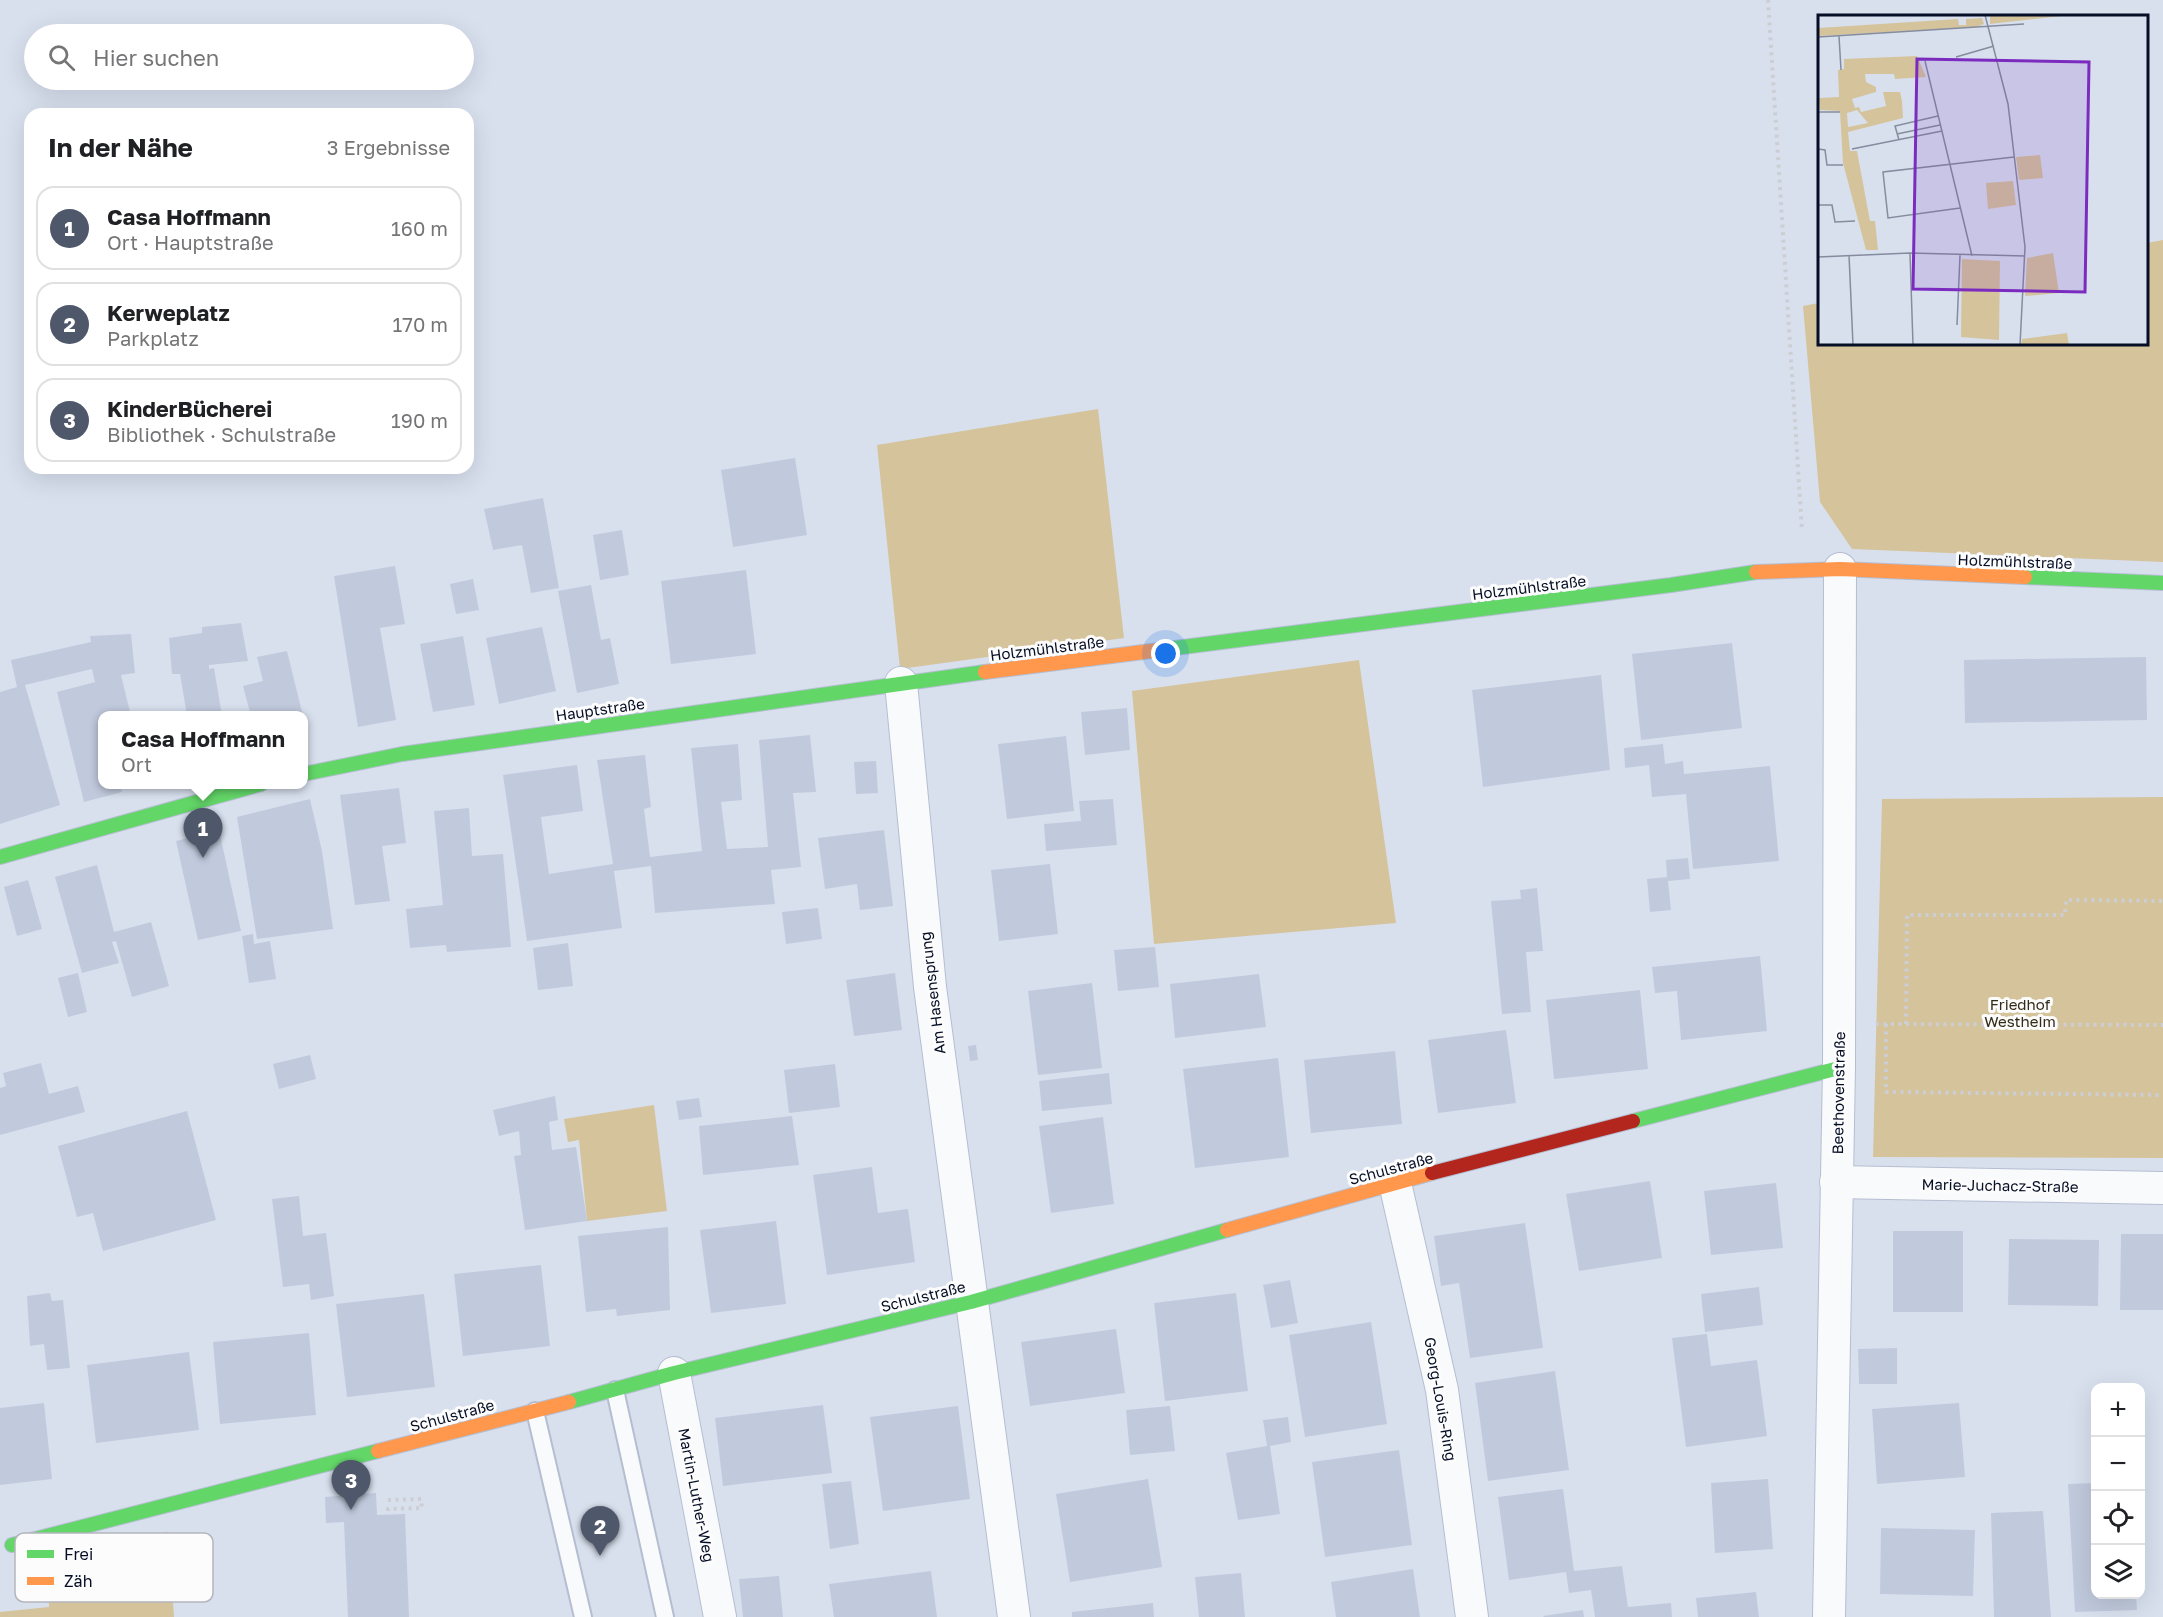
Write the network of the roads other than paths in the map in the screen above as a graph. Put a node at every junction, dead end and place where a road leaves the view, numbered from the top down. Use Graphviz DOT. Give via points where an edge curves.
graph roads {
  1 [pos="1840,570"];
  2 [pos="2163,583"];
  3 [pos="902,683"];
  4 [pos="308,773"];
  5 [pos="243,789"];
  6 [pos="0,858"];
  7 [pos="1839,1068"];
  8 [pos="1836,1182"];
  9 [pos="1395,1183"];
  10 [pos="2163,1188"];
  11 [pos="971,1302"];
  12 [pos="674,1373"];
  13 [pos="615,1390"];
  14 [pos="535,1411"];
  15 [pos="59,1533"];
  16 [pos="15,1544"];
  17 [pos="12,1545"];
  18 [pos="583,1617"];
  19 [pos="665,1617"];
  20 [pos="720,1617"];
  21 [pos="1014,1617"];
  22 [pos="1472,1617"];
  23 [pos="1829,1617"];
  1 -- 2 [label="main road, Holzmühlstraße"];
  1 -- 3 [label="main road, Holzmühlstraße" via="1753,572"];
  1 -- 7 [label="street, Beethovenstraße"];
  3 -- 4 [label="main road, Hauptstraße" via="402,754"];
  3 -- 11 [label="street, Am Hasensprung" via="930,987"];
  5 -- 6 [label="main road"];
  7 -- 8 [label="street, Beethovenstraße"];
  7 -- 9 [label="main road, Schulstraße"];
  8 -- 10 [label="street, Marie-Juchacz-Straße"];
  8 -- 23 [label="street, Beethovenstraße"];
  9 -- 11 [label="main road, Schulstraße"];
  9 -- 22 [label="street, Georg-Louis-Ring" via="1442,1390"];
  11 -- 12 [label="main road, Schulstraße"];
  11 -- 21 [label="street"];
  12 -- 13 [label="main road, Schulstraße"];
  12 -- 20 [label="street, Martin-Luther-Weg"];
  13 -- 14 [label="main road, Schulstraße"];
  13 -- 19 [label="lane"];
  14 -- 15 [label="main road, Schulstraße"];
  14 -- 18 [label="lane"];
  16 -- 17 [label="main road, Schulstraße"];
}
